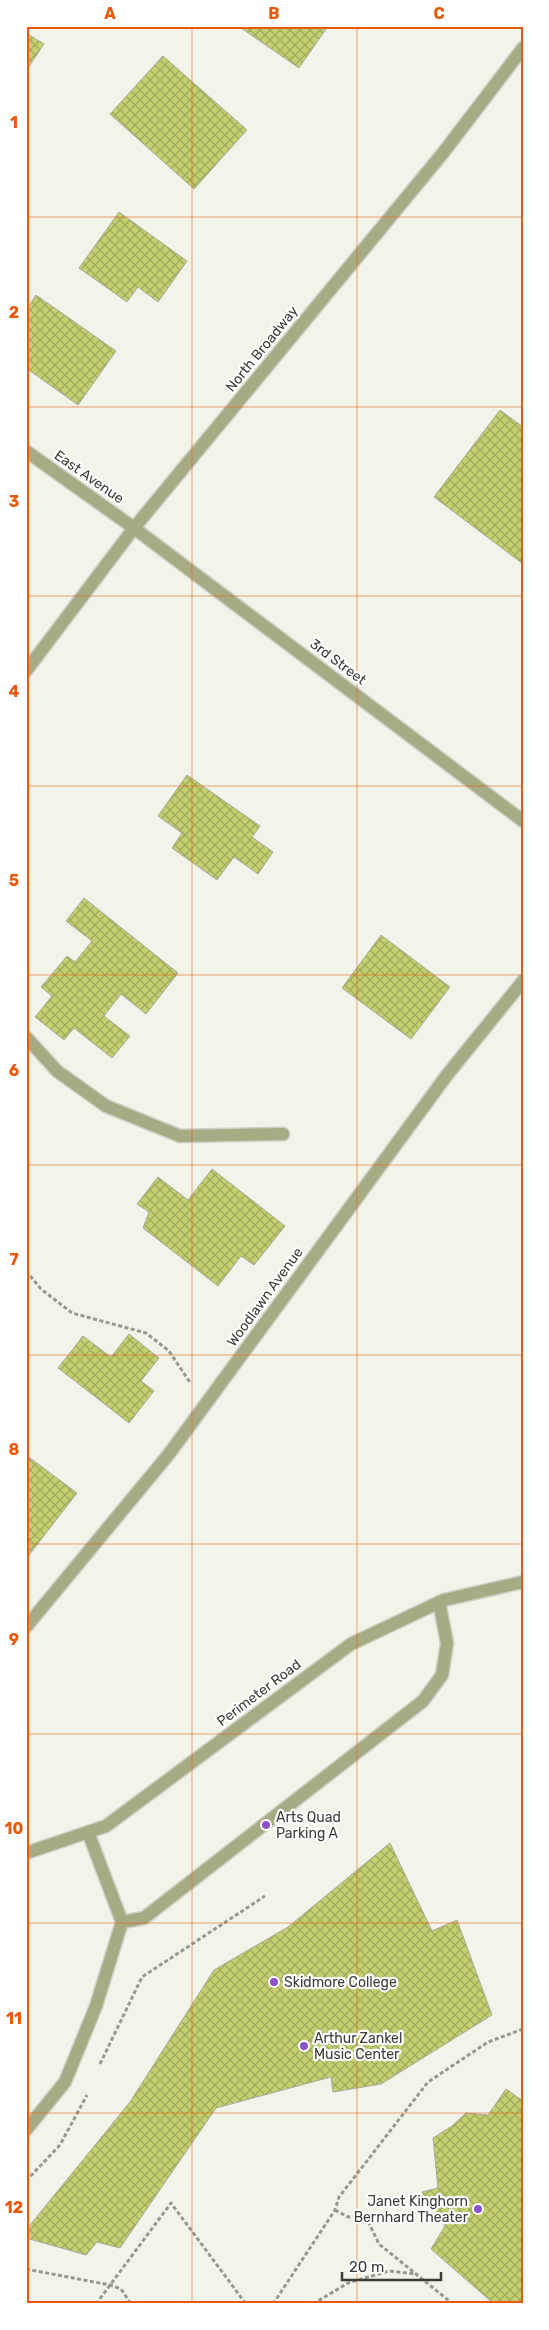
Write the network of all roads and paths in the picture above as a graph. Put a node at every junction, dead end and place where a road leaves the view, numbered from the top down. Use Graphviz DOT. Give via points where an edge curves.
graph roads {
  1 [pos="523,48"];
  2 [pos="26,451"];
  3 [pos="134,528"];
  4 [pos="26,671"];
  5 [pos="523,821"];
  6 [pos="523,981"];
  7 [pos="26,1037"];
  8 [pos="283,1134"];
  9 [pos="26,1272"];
  10 [pos="205,1405"];
  11 [pos="523,1582"];
  12 [pos="439,1602"];
  13 [pos="26,1627"];
  14 [pos="88,1832"];
  15 [pos="26,1853"];
  16 [pos="265,1896"];
  17 [pos="122,1922"];
  18 [pos="523,2029"];
  19 [pos="100,2066"];
  20 [pos="89,2090"];
  21 [pos="26,2130"];
  22 [pos="26,2181"];
  23 [pos="334,2210"];
  24 [pos="26,2270"];
  25 [pos="417,2274"];
  26 [pos="110,2285"];
  27 [pos="96,2304"];
  28 [pos="131,2304"];
  29 [pos="246,2304"];
  30 [pos="274,2304"];
  31 [pos="313,2304"];
  32 [pos="453,2304"];
  1 -- 3 [label="street, North Broadway" via="436,160"];
  2 -- 3 [label="street, East Avenue"];
  3 -- 4 [label="street, North Broadway"];
  3 -- 5 [label="street, 3rd Street"];
  6 -- 10 [label="street, Woodlawn Avenue" via="447,1076"];
  7 -- 8 [label="street" via="57,1071 106,1106 180,1136"];
  9 -- 10 [label="path" via="41,1289 72,1313 146,1333 169,1351"];
  10 -- 13 [label="street, Woodlawn Avenue" via="169,1454"];
  11 -- 12 [label="street, Perimeter Road"];
  12 -- 14 [label="street, Perimeter Road" via="351,1644 106,1826"];
  12 -- 17 [label="street" via="447,1644 442,1675 422,1701 144,1918"];
  14 -- 15 [label="street, Perimeter Road"];
  14 -- 17 [label="street"];
  16 -- 19 [label="path" via="142,1977"];
  17 -- 21 [label="street" via="96,2006 65,2082"];
  18 -- 23 [label="path" via="488,2042 428,2082 339,2196"];
  20 -- 22 [label="path" via="60,2146"];
  23 -- 25 [label="path" via="348,2217 365,2215 379,2244"];
  23 -- 30 [label="path"];
  24 -- 26 [label="path"];
  25 -- 31 [label="path" via="389,2271 348,2283"];
  25 -- 32 [label="path"];
  26 -- 27 [label="path"];
  26 -- 28 [label="path" via="121,2290"];
  26 -- 29 [label="path" via="171,2202"];
}
